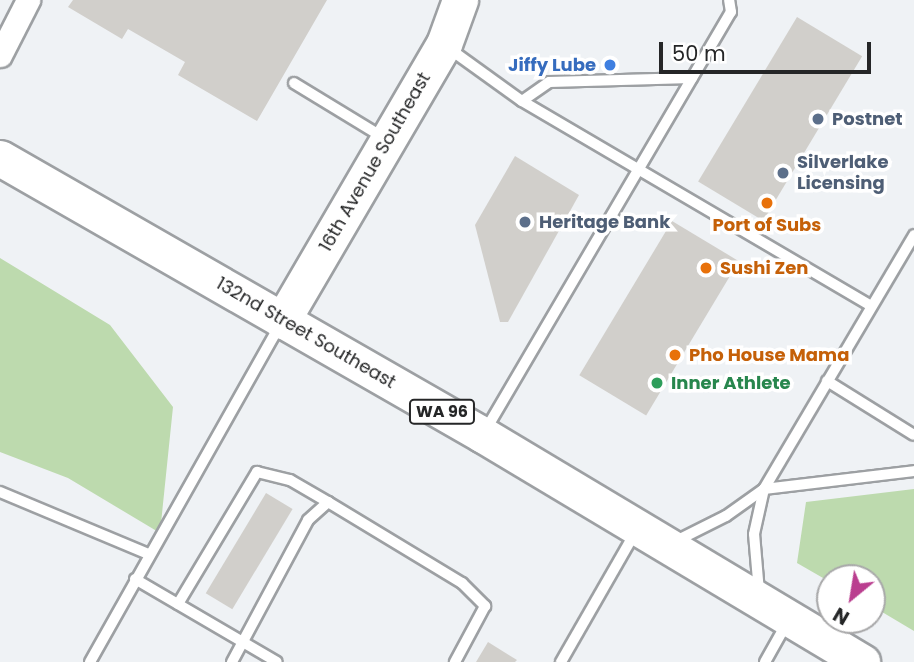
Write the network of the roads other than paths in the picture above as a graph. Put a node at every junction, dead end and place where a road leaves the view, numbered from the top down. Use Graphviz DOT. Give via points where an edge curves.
graph roads {
  1 [pos="28,0"];
  2 [pos="460,0"];
  3 [pos="729,0"];
  4 [pos="444,44"];
  5 [pos="0,55"];
  6 [pos="692,78"];
  7 [pos="294,83"];
  8 [pos="522,102"];
  9 [pos="390,141"];
  10 [pos="0,158"];
  11 [pos="640,170"];
  12 [pos="914,235"];
  13 [pos="872,306"];
  14 [pos="282,321"];
  15 [pos="827,381"];
  16 [pos="483,435"];
  17 [pos="914,435"];
  18 [pos="914,471"];
  19 [pos="764,489"];
  20 [pos="0,492"];
  21 [pos="328,502"];
  22 [pos="637,528"];
  23 [pos="667,546"];
  24 [pos="148,554"];
  25 [pos="135,579"];
  26 [pos="759,600"];
  27 [pos="178,604"];
  28 [pos="789,619"];
  29 [pos="242,642"];
  30 [pos="90,662"];
  31 [pos="232,662"];
  32 [pos="276,662"];
  33 [pos="455,662"];
  34 [pos="561,662"];
  35 [pos="765,662"];
  36 [pos="862,662"];
  1 -- 5 [label="street"];
  2 -- 4 [label="main road, 16th Avenue Southeast"];
  3 -- 6 [label="lane" via="731,12"];
  4 -- 8 [label="lane"];
  4 -- 9 [label="main road, 16th Avenue Southeast"];
  6 -- 8 [label="lane" via="549,82"];
  6 -- 11 [label="lane"];
  7 -- 9 [label="lane"];
  8 -- 11 [label="lane"];
  9 -- 14 [label="main road, 16th Avenue Southeast"];
  10 -- 14 [label="main road, 132nd Street Southeast / WA 96"];
  11 -- 13 [label="lane"];
  11 -- 16 [label="lane"];
  12 -- 13 [label="lane"];
  13 -- 15 [label="lane"];
  14 -- 16 [label="main road, 132nd Street Southeast / WA 96"];
  14 -- 24 [label="lane"];
  15 -- 17 [label="lane"];
  15 -- 19 [label="lane"];
  16 -- 22 [label="main road, 132nd Street Southeast / WA 96"];
  18 -- 19 [label="lane"];
  19 -- 23 [label="lane" via="726,516"];
  19 -- 26 [label="lane" via="754,534"];
  20 -- 24 [label="lane"];
  21 -- 27 [label="lane" via="290,480 257,472"];
  21 -- 29 [label="lane" via="308,520"];
  21 -- 33 [label="lane" via="463,583 485,606"];
  22 -- 23 [label="main road, 132nd Street Southeast / WA 96"];
  22 -- 34 [label="lane"];
  23 -- 26 [label="main road, 132nd Street Southeast / WA 96"];
  24 -- 25 [label="lane"];
  25 -- 27 [label="lane"];
  25 -- 30 [label="lane"];
  26 -- 28 [label="main road, 132nd Street Southeast / WA 96"];
  27 -- 29 [label="lane"];
  28 -- 35 [label="lane"];
  28 -- 36 [label="main road, 132nd Street Southeast / WA 96"];
  29 -- 31 [label="lane"];
  29 -- 32 [label="lane"];
}
